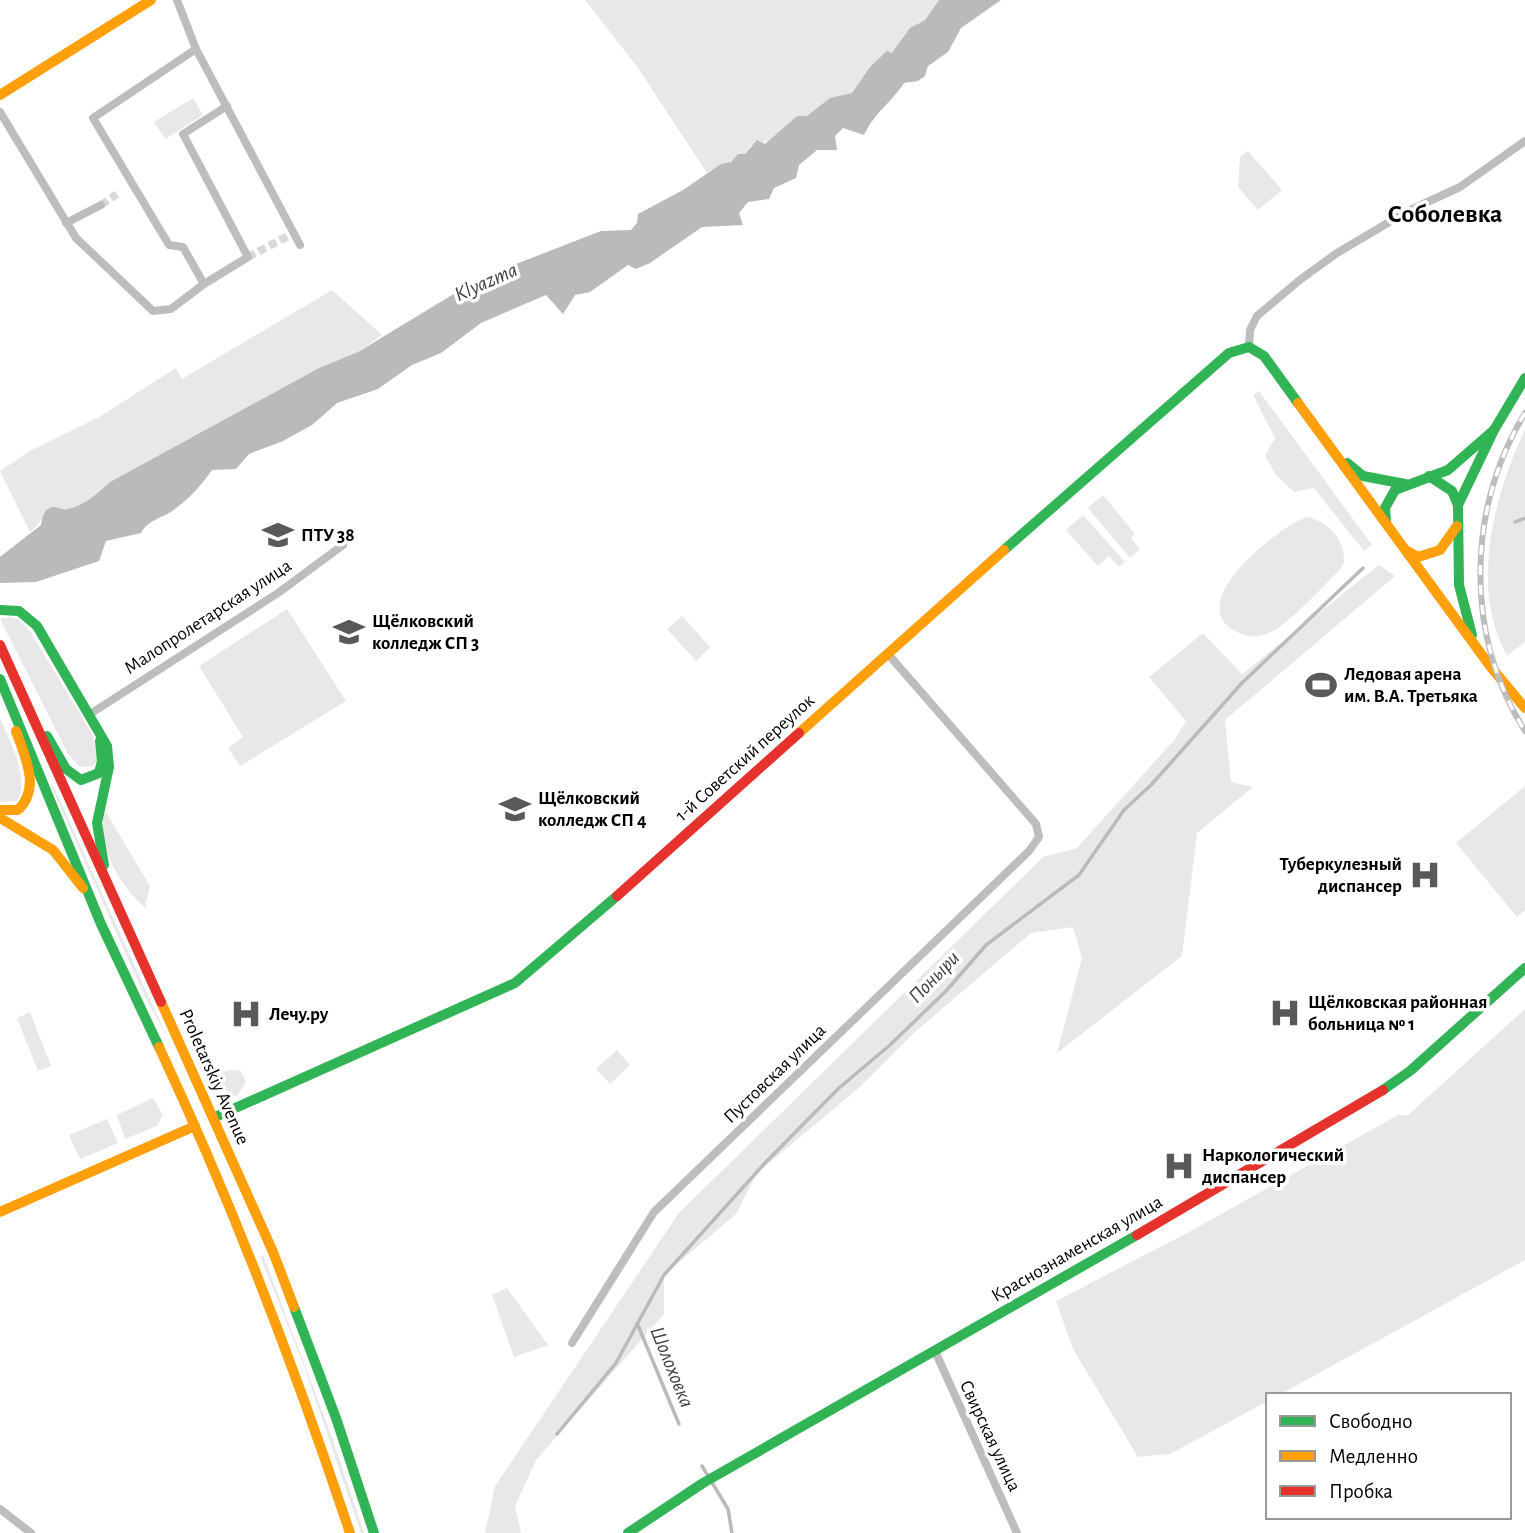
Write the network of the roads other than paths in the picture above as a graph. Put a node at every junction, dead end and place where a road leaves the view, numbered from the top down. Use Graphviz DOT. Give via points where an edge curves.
graph roads {
  1 [pos="151,0"];
  2 [pos="177,0"];
  3 [pos="196,49"];
  4 [pos="0,95"];
  5 [pos="226,106"];
  6 [pos="0,112"];
  7 [pos="1525,141"];
  8 [pos="101,205"];
  9 [pos="66,223"];
  10 [pos="300,245"];
  11 [pos="204,284"];
  12 [pos="1250,347"];
  13 [pos="1525,378"];
  14 [pos="1494,430"];
  15 [pos="1336,455"];
  16 [pos="1429,477"];
  17 [pos="1405,484"];
  18 [pos="1458,505"];
  19 [pos="1458,524"];
  20 [pos="1386,525"];
  21 [pos="342,545"];
  22 [pos="1402,546"];
  23 [pos="0,611"];
  24 [pos="0,645"];
  25 [pos="1476,647"];
  26 [pos="888,654"];
  27 [pos="9,663"];
  28 [pos="0,680"];
  29 [pos="1525,708"];
  30 [pos="90,714"];
  31 [pos="97,727"];
  32 [pos="0,810"];
  33 [pos="0,818"];
  34 [pos="110,884"];
  35 [pos="89,896"];
  36 [pos="1525,968"];
  37 [pos="214,1118"];
  38 [pos="195,1126"];
  39 [pos="0,1212"];
  40 [pos="273,1252"];
  41 [pos="251,1261"];
  42 [pos="572,1343"];
  43 [pos="935,1352"];
  44 [pos="0,1509"];
  45 [pos="31,1533"];
  46 [pos="350,1533"];
  47 [pos="374,1533"];
  48 [pos="628,1533"];
  49 [pos="1017,1533"];
  1 -- 4 [label="street"];
  2 -- 3 [label="street"];
  3 -- 5 [label="street"];
  3 -- 11 [label="street" via="93,118 169,245 183,247"];
  5 -- 10 [label="street"];
  5 -- 11 [label="street" via="183,134 248,257"];
  6 -- 9 [label="street"];
  7 -- 12 [label="street" via="1460,187 1408,211 1301,279 1257,316 1250,330"];
  8 -- 9 [label="street"];
  9 -- 11 [label="street" via="153,311 171,309"];
  12 -- 15 [label="street" via="1264,356"];
  12 -- 26 [label="street, 1-й Советский переулок" via="1229,353"];
  13 -- 14 [label="street"];
  14 -- 16 [label="street" via="1466,457"];
  14 -- 18 [label="street"];
  15 -- 17 [label="street" via="1363,476"];
  15 -- 20 [label="street"];
  16 -- 17 [label="street"];
  16 -- 18 [label="street" via="1452,491"];
  17 -- 20 [label="street" via="1386,500"];
  18 -- 19 [label="street"];
  19 -- 22 [label="street" via="1440,550 1418,556"];
  19 -- 25 [label="street" via="1459,584"];
  20 -- 22 [label="street"];
  21 -- 30 [label="street, Малопролетарская улица" via="278,593"];
  22 -- 25 [label="street"];
  23 -- 30 [label="street" via="19,611 37,626"];
  24 -- 27 [label="street, Proletarskiy Avenue"];
  25 -- 29 [label="street"];
  26 -- 37 [label="street, 1-й Советский переулок" via="514,983"];
  26 -- 42 [label="street, Пустовская улица" via="1036,824 1039,837 654,1212"];
  27 -- 31 [label="street" via="58,758 76,778 89,779 99,773 102,761"];
  27 -- 34 [label="street, Proletarskiy Avenue"];
  28 -- 32 [label="street" via="30,780 23,807 14,812"];
  28 -- 35 [label="street, Proletarskiy Avenue"];
  30 -- 31 [label="street"];
  31 -- 34 [label="street" via="109,756 97,832"];
  33 -- 35 [label="street" via="53,850"];
  34 -- 37 [label="street, Proletarskiy Avenue"];
  35 -- 38 [label="street, Proletarskiy Avenue"];
  36 -- 43 [label="street, Краснознаменская улица" via="1410,1071 1373,1097"];
  37 -- 38 [label="street, 1-й Советский переулок"];
  37 -- 40 [label="street, Proletarskiy Avenue"];
  38 -- 39 [label="street"];
  38 -- 41 [label="street, Proletarskiy Avenue"];
  40 -- 41 [label="street" via="258,1248"];
  40 -- 47 [label="street, Proletarskiy Avenue" via="337,1418"];
  41 -- 46 [label="street, Proletarskiy Avenue" via="305,1399"];
  43 -- 48 [label="street, Краснознаменская улица" via="703,1483"];
  43 -- 49 [label="street, Свирская улица"];
  44 -- 45 [label="street"];
}
